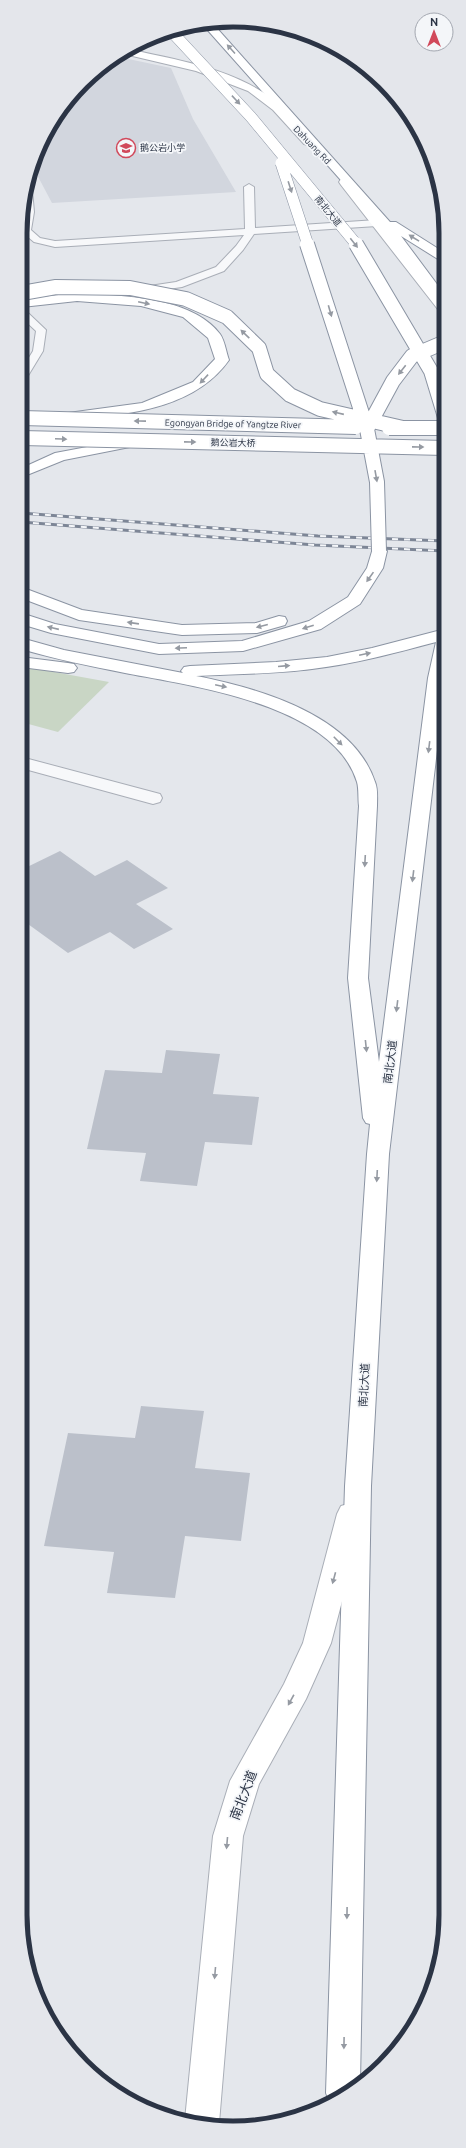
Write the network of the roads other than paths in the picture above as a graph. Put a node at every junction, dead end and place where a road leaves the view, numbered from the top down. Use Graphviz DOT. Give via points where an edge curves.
graph roads {
  1 [pos="212,28"];
  2 [pos="175,35"];
  3 [pos="133,53"];
  4 [pos="251,117"];
  5 [pos="249,187"];
  6 [pos="380,221"];
  7 [pos="27,232"];
  8 [pos="250,232"];
  9 [pos="439,254"];
  10 [pos="27,292"];
  11 [pos="439,294"];
  12 [pos="27,297"];
  13 [pos="439,300"];
  14 [pos="27,302"];
  15 [pos="27,317"];
  16 [pos="439,345"];
  17 [pos="27,369"];
  18 [pos="439,397"];
  19 [pos="27,418"];
  20 [pos="50,419"];
  21 [pos="403,428"];
  22 [pos="439,428"];
  23 [pos="367,429"];
  24 [pos="27,438"];
  25 [pos="139,441"];
  26 [pos="439,448"];
  27 [pos="27,471"];
  28 [pos="27,594"];
  29 [pos="354,600"];
  30 [pos="27,620"];
  31 [pos="439,636"];
  32 [pos="27,645"];
  33 [pos="27,663"];
  34 [pos="439,668"];
  35 [pos="142,672"];
  36 [pos="27,764"];
  37 [pos="153,798"];
  38 [pos="378,1154"];
  39 [pos="358,1486"];
  40 [pos="343,2088"];
  41 [pos="202,2118"];
  6 -- 1 [label="main road, one-way"];
  2 -- 4 [label="main road, 南北大道, one-way, bridge"];
  3 -- 6 [label="main road, Dahuang Rd" via="235,80 265,97 332,166"];
  4 -- 18 [label="main road, 南北大道, one-way, bridge" via="358,248 431,371"];
  4 -- 23 [label="main road, one-way, bridge" via="284,166"];
  5 -- 8 [label="lane"];
  6 -- 8 [label="lane"];
  9 -- 6 [label="main road, one-way"];
  6 -- 11 [label="main road"];
  6 -- 13 [label="main road, Dahuang Rd"];
  7 -- 8 [label="lane" via="37,240 55,244"];
  8 -- 12 [label="lane" via="240,248 220,269 178,285 122,292 56,291"];
  21 -- 10 [label="main road, one-way, bridge" via="320,409 290,395 267,374 259,348 227,317 186,299 130,288 56,287"];
  14 -- 20 [label="main road, one-way, bridge" via="77,297 141,302 188,314 214,336 222,360 198,385 145,407"];
  15 -- 17 [label="lane" via="41,330 38,351"];
  16 -- 23 [label="main road, one-way, bridge" via="412,356 393,381"];
  19 -- 20 [label="main road, Egongyan Bridge of Yangtze River, bridge"];
  21 -- 20 [label="main road, Egongyan Bridge of Yangtze River, one-way, bridge"];
  21 -- 22 [label="main road, Egongyan Bridge of Yangtze River, bridge"];
  23 -- 29 [label="main road, one-way, bridge" via="377,482 380,551 375,568"];
  24 -- 25 [label="main road, 鹅公岩大桥, one-way, bridge"];
  25 -- 26 [label="main road, 鹅公岩大桥, one-way, bridge"];
  25 -- 27 [label="main road, bridge" via="60,456"];
  29 -- 28 [label="main road, one-way" via="258,628 182,630 79,615"];
  29 -- 30 [label="main road, one-way" via="315,624 243,646 159,649 51,628"];
  35 -- 31 [label="main road, one-way" via="252,669 326,662 379,652"];
  32 -- 35 [label="main road" via="61,655"];
  33 -- 35 [label="main road" via="63,668"];
  34 -- 38 [label="main road, 南北大道, one-way"];
  35 -- 38 [label="main road, one-way" via="226,687 302,715 333,736 348,751 366,782 368,806 358,978"];
  36 -- 37 [label="street"];
  38 -- 39 [label="main road, 南北大道, one-way"];
  39 -- 40 [label="main road, 南北大道, one-way"];
  39 -- 41 [label="main road, 南北大道, one-way" via="317,1642 296,1690 245,1781 228,1836"];
}
